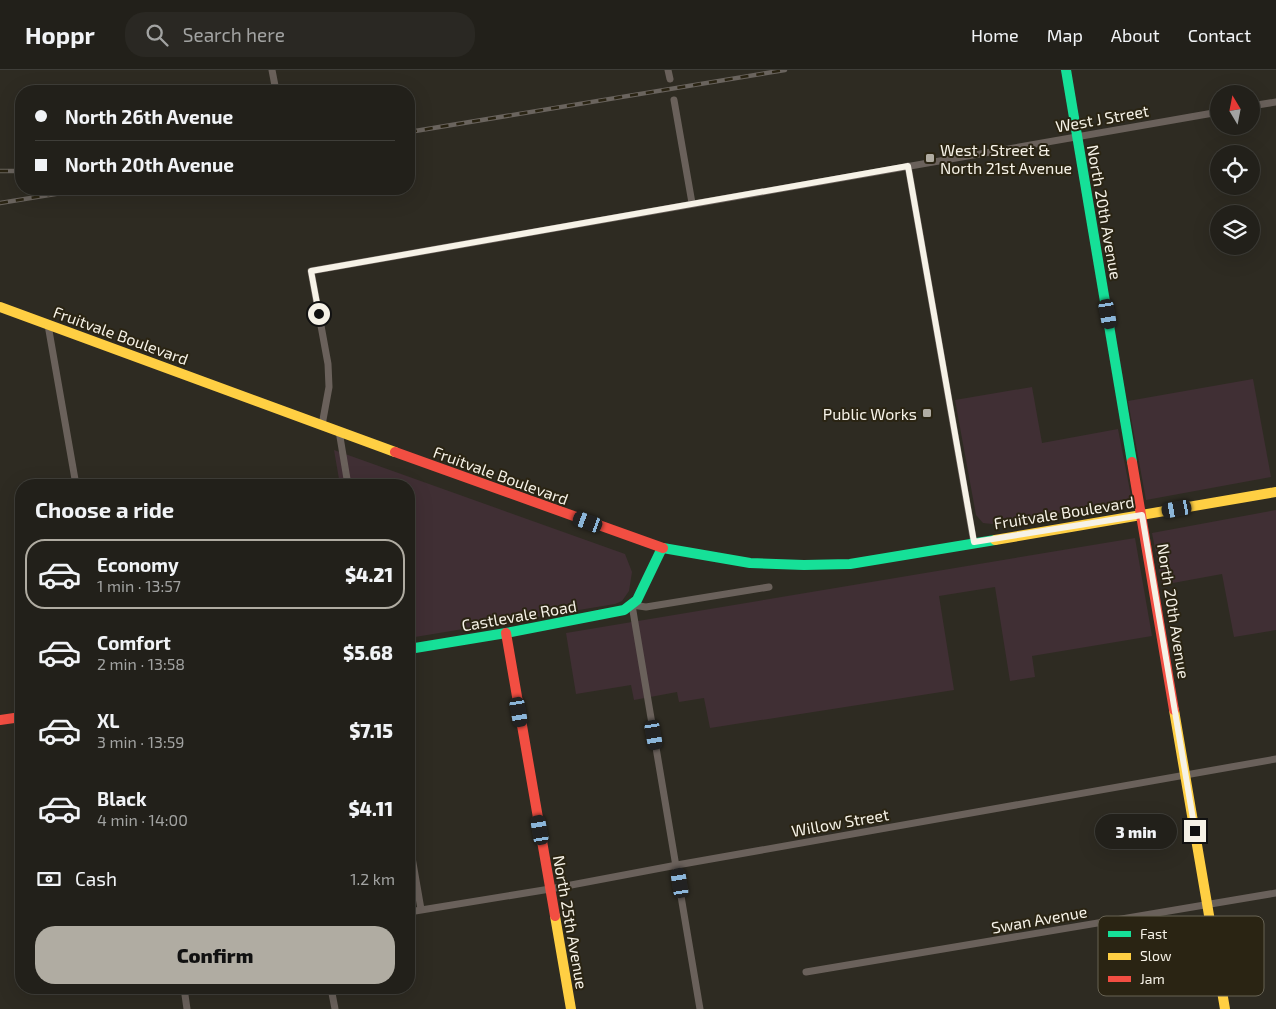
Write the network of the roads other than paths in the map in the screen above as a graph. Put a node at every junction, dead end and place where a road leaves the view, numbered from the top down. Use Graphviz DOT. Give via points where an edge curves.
graph roads {
  1 [pos="272,70"];
  2 [pos="668,70"];
  3 [pos="1066,70"];
  4 [pos="670,79"];
  5 [pos="275,85"];
  6 [pos="674,100"];
  7 [pos="1276,102"];
  8 [pos="1260,105"];
  9 [pos="1210,114"];
  10 [pos="1077,136"];
  11 [pos="908,166"];
  12 [pos="692,203"];
  13 [pos="0,307"];
  14 [pos="48,325"];
  15 [pos="322,425"];
  16 [pos="339,431"];
  17 [pos="75,479"];
  18 [pos="347,479"];
  19 [pos="1276,492"];
  20 [pos="1142,515"];
  21 [pos="974,542"];
  22 [pos="662,548"];
  23 [pos="769,587"];
  24 [pos="632,606"];
  25 [pos="506,633"];
  26 [pos="415,648"];
  27 [pos="15,718"];
  28 [pos="0,720"];
  29 [pos="1276,759"];
  30 [pos="1186,776"];
  31 [pos="676,865"];
  32 [pos="415,874"];
  33 [pos="550,889"];
  34 [pos="1276,893"];
  35 [pos="1208,904"];
  36 [pos="421,909"];
  37 [pos="415,910"];
  38 [pos="1137,916"];
  39 [pos="1210,916"];
  40 [pos="1098,923"];
  41 [pos="806,972"];
  42 [pos="185,994"];
  43 [pos="332,994"];
  44 [pos="1223,996"];
  45 [pos="187,1009"];
  46 [pos="335,1009"];
  47 [pos="571,1009"];
  48 [pos="700,1009"];
  49 [pos="1225,1009"];
  1 -- 5 [label="street"];
  2 -- 4 [label="street"];
  3 -- 10 [label="street, North 20th Avenue"];
  6 -- 12 [label="street"];
  7 -- 8 [label="street"];
  9 -- 10 [label="street, West J Street"];
  10 -- 11 [label="street, West J Street"];
  10 -- 20 [label="street, North 20th Avenue"];
  11 -- 12 [label="street, West J Street"];
  11 -- 21 [label="street"];
  12 -- 15 [label="street, West J Street" via="311,271 328,364 329,387"];
  13 -- 14 [label="street, Fruitvale Boulevard"];
  14 -- 15 [label="street, Fruitvale Boulevard"];
  14 -- 17 [label="street"];
  15 -- 16 [label="street, Fruitvale Boulevard"];
  16 -- 18 [label="street"];
  16 -- 22 [label="street, Fruitvale Boulevard"];
  19 -- 20 [label="street, Fruitvale Boulevard"];
  20 -- 21 [label="street, Fruitvale Boulevard"];
  20 -- 30 [label="street, North 20th Avenue"];
  21 -- 22 [label="street, Fruitvale Boulevard" via="850,564 804,565 750,563"];
  22 -- 24 [label="street"];
  23 -- 24 [label="street, Castlevale Road" via="646,607"];
  24 -- 25 [label="street, Castlevale Road" via="616,612"];
  24 -- 31 [label="street"];
  25 -- 26 [label="street, Castlevale Road"];
  25 -- 33 [label="street, North 25th Avenue"];
  27 -- 28 [label="street"];
  29 -- 30 [label="street, Willow Street"];
  30 -- 31 [label="street, Willow Street"];
  30 -- 35 [label="street, North 20th Avenue"];
  31 -- 33 [label="street, Willow Street"];
  31 -- 48 [label="street"];
  32 -- 36 [label="street"];
  33 -- 36 [label="street, Willow Street"];
  33 -- 47 [label="street, North 25th Avenue"];
  34 -- 35 [label="street, Swan Avenue"];
  35 -- 38 [label="street, Swan Avenue"];
  35 -- 39 [label="street, North 20th Avenue"];
  36 -- 37 [label="street, Willow Street"];
  40 -- 41 [label="street, Swan Avenue"];
  42 -- 45 [label="street"];
  43 -- 46 [label="street"];
  44 -- 49 [label="street, North 20th Avenue"];
}
